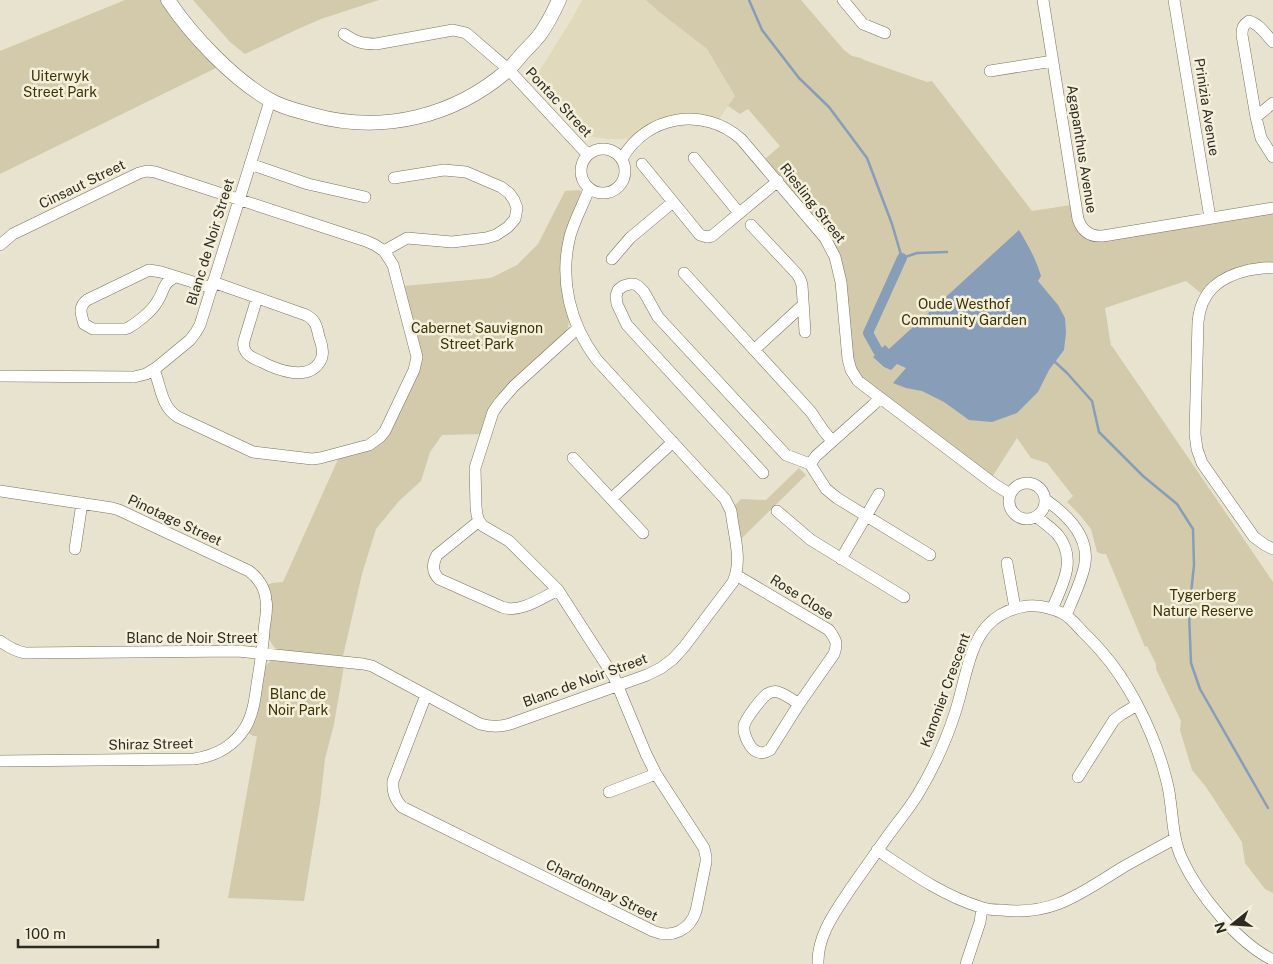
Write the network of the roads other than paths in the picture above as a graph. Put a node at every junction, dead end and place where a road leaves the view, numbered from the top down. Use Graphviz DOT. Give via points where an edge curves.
graph roads {
  1 [pos="168,0"];
  2 [pos="559,0"];
  3 [pos="843,0"];
  4 [pos="1043,0"];
  5 [pos="1174,0"];
  6 [pos="885,33"];
  7 [pos="344,34"];
  8 [pos="1273,42"];
  9 [pos="1053,61"];
  10 [pos="508,69"];
  11 [pos="990,71"];
  12 [pos="270,100"];
  13 [pos="1273,103"];
  14 [pos="1256,117"];
  15 [pos="588,156"];
  16 [pos="1273,157"];
  17 [pos="694,158"];
  18 [pos="622,159"];
  19 [pos="250,164"];
  20 [pos="642,164"];
  21 [pos="394,178"];
  22 [pos="778,182"];
  23 [pos="590,189"];
  24 [pos="365,197"];
  25 [pos="240,200"];
  26 [pos="673,202"];
  27 [pos="1273,208"];
  28 [pos="739,213"];
  29 [pos="1210,218"];
  30 [pos="751,225"];
  31 [pos="0,245"];
  32 [pos="384,251"];
  33 [pos="612,259"];
  34 [pos="1273,268"];
  35 [pos="684,273"];
  36 [pos="175,276"];
  37 [pos="213,285"];
  38 [pos="257,298"];
  39 [pos="803,305"];
  40 [pos="578,328"];
  41 [pos="805,332"];
  42 [pos="754,350"];
  43 [pos="154,370"];
  44 [pos="0,376"];
  45 [pos="880,398"];
  46 [pos="832,441"];
  47 [pos="673,442"];
  48 [pos="574,458"];
  49 [pos="810,464"];
  50 [pos="763,473"];
  51 [pos="0,490"];
  52 [pos="879,494"];
  53 [pos="1010,494"];
  54 [pos="611,498"];
  55 [pos="1046,500"];
  56 [pos="82,503"];
  57 [pos="777,511"];
  58 [pos="866,516"];
  59 [pos="1037,517"];
  60 [pos="479,521"];
  61 [pos="644,533"];
  62 [pos="1273,548"];
  63 [pos="75,549"];
  64 [pos="930,554"];
  65 [pos="841,559"];
  66 [pos="1006,563"];
  67 [pos="736,575"];
  68 [pos="558,590"];
  69 [pos="904,597"];
  70 [pos="1015,608"];
  71 [pos="1052,609"];
  72 [pos="1066,615"];
  73 [pos="0,641"];
  74 [pos="262,653"];
  75 [pos="617,686"];
  76 [pos="426,695"];
  77 [pos="799,704"];
  78 [pos="1137,705"];
  79 [pos="0,761"];
  80 [pos="656,774"];
  81 [pos="1078,777"];
  82 [pos="608,792"];
  83 [pos="1174,838"];
  84 [pos="877,850"];
  85 [pos="982,908"];
  86 [pos="1273,960"];
  87 [pos="818,964"];
  88 [pos="966,964"];
  1 -- 12 [label="street" via="224,66"];
  2 -- 10 [label="street" via="540,34"];
  3 -- 6 [label="street" via="863,24"];
  4 -- 9 [label="street, Agapanthus Avenue"];
  5 -- 29 [label="street, Prinizia Avenue"];
  7 -- 10 [label="street, Pontac Street" via="364,44 376,44 459,30"];
  8 -- 14 [label="street" via="1258,24 1250,21 1244,24 1242,35"];
  9 -- 11 [label="street"];
  9 -- 29 [label="street, Agapanthus Avenue" via="1078,219 1084,230 1103,236"];
  10 -- 12 [label="street" via="450,107 399,121 362,124 332,120"];
  10 -- 15 [label="street, Pontac Street"];
  12 -- 19 [label="street, Blanc de Noir Street"];
  13 -- 14 [label="street"];
  14 -- 16 [label="street" via="1261,138"];
  15 -- 18 [label="street" via="606,149"];
  15 -- 23 [label="street" via="581,170 583,181"];
  17 -- 28 [label="street"];
  18 -- 22 [label="street, Riesling Street" via="627,150 655,127 682,119 702,120 736,134"];
  18 -- 23 [label="street" via="626,176 620,186 605,194"];
  19 -- 24 [label="street" via="308,184"];
  19 -- 25 [label="street, Blanc de Noir Street"];
  20 -- 26 [label="street"];
  21 -- 32 [label="street" via="444,170 466,172 501,187 509,193 517,208 515,219 496,235 452,242 407,238"];
  22 -- 28 [label="street"];
  22 -- 45 [label="street, Riesling Street" via="825,238 836,258 849,364 858,381"];
  23 -- 40 [label="street, Blanc de Noir Street" via="574,224 566,260 566,284"];
  25 -- 31 [label="street, Cinsaut Street" via="156,172 143,172 13,234"];
  25 -- 32 [label="street, Cinsaut Street" via="366,241"];
  25 -- 37 [label="street, Blanc de Noir Street"];
  26 -- 28 [label="street" via="704,237 712,236"];
  26 -- 33 [label="street" via="630,238"];
  27 -- 29 [label="street, Agapanthus Avenue"];
  30 -- 39 [label="street" via="799,276"];
  32 -- 43 [label="street" via="396,272 416,362 385,432 369,445 316,459 253,452 175,415 166,405"];
  34 -- 62 [label="street" via="1228,276 1211,289 1203,301 1198,322 1195,434 1202,463 1254,537"];
  35 -- 42 [label="street"];
  36 -- 36 [label="street" via="164,285 153,308 130,327 93,329 84,324 80,310 87,300 149,270"];
  36 -- 37 [label="street"];
  37 -- 38 [label="street"];
  37 -- 43 [label="street, Blanc de Noir Street" via="194,336"];
  38 -- 38 [label="street" via="313,319 322,348 316,367 308,372 283,371 246,353 243,345"];
  39 -- 41 [label="street"];
  39 -- 42 [label="street"];
  40 -- 47 [label="street, Blanc de Noir Street" via="597,360"];
  40 -- 60 [label="street" via="514,386 493,412 475,468"];
  42 -- 46 [label="street" via="811,412"];
  43 -- 44 [label="street, Blanc de Noir Street" via="126,378"];
  45 -- 46 [label="street"];
  45 -- 53 [label="street, Riesling Street"];
  46 -- 49 [label="street"];
  47 -- 54 [label="street"];
  47 -- 67 [label="street, Blanc de Noir Street" via="728,505 738,558"];
  48 -- 54 [label="street"];
  49 -- 50 [label="street" via="786,455 776,445 658,317 641,288 634,284 623,286 618,290 616,299 627,324"];
  49 -- 58 [label="street" via="826,489"];
  51 -- 56 [label="street, Pinotage Street"];
  52 -- 58 [label="street"];
  53 -- 55 [label="street" via="1018,485 1030,483 1041,489"];
  53 -- 59 [label="street" via="1008,503 1015,516 1023,520"];
  54 -- 61 [label="street"];
  55 -- 59 [label="street" via="1044,510"];
  55 -- 72 [label="street" via="1072,523 1081,536 1085,553 1081,578"];
  56 -- 63 [label="street"];
  56 -- 74 [label="street, Pinotage Street" via="119,510 254,575 261,585 267,606"];
  57 -- 65 [label="street" via="811,540"];
  58 -- 64 [label="street"];
  58 -- 65 [label="street"];
  59 -- 71 [label="street" via="1058,534 1068,555 1067,571"];
  60 -- 68 [label="street, Chardonnay Street" via="510,541"];
  60 -- 68 [label="street" via="436,556 433,569 439,579 511,609 521,608"];
  65 -- 69 [label="street"];
  66 -- 70 [label="street"];
  67 -- 75 [label="street, Blanc de Noir Street" via="730,588 673,659 654,672"];
  67 -- 77 [label="street, Rose Close" via="829,630 836,639 834,654"];
  68 -- 75 [label="street, Chardonnay Street"];
  70 -- 71 [label="street, Kanonier Crescent" via="1036,606"];
  70 -- 84 [label="street, Kanonier Crescent" via="996,617 976,641 941,750 914,800"];
  71 -- 72 [label="street, Kanonier Crescent"];
  72 -- 78 [label="street, Kanonier Crescent" via="1102,652"];
  73 -- 74 [label="street, Blanc de Noir Street" via="18,651 32,653"];
  74 -- 76 [label="street, Blanc de Noir Street" via="372,666"];
  74 -- 79 [label="street, Shiraz Street" via="250,720 235,741 220,752 194,759"];
  75 -- 76 [label="street, Blanc de Noir Street" via="498,727 480,724"];
  75 -- 80 [label="street, Chardonnay Street"];
  76 -- 80 [label="street, Chardonnay Street" via="393,781 394,793 402,807 653,931 668,934 684,929 694,916 706,853"];
  77 -- 77 [label="street, Rose Close" via="770,750 759,753 753,749 744,727 764,696 778,692"];
  78 -- 81 [label="street" via="1114,720"];
  78 -- 83 [label="street, Kanonier Crescent" via="1162,764 1170,796"];
  80 -- 82 [label="street"];
  83 -- 85 [label="street" via="1055,906 1014,912"];
  83 -- 86 [label="street, Kanonier Crescent" via="1190,876 1207,900 1254,949"];
  84 -- 85 [label="street" via="929,884"];
  84 -- 87 [label="street, Kanonier Crescent" via="827,926 820,943"];
  85 -- 88 [label="street"];
}
